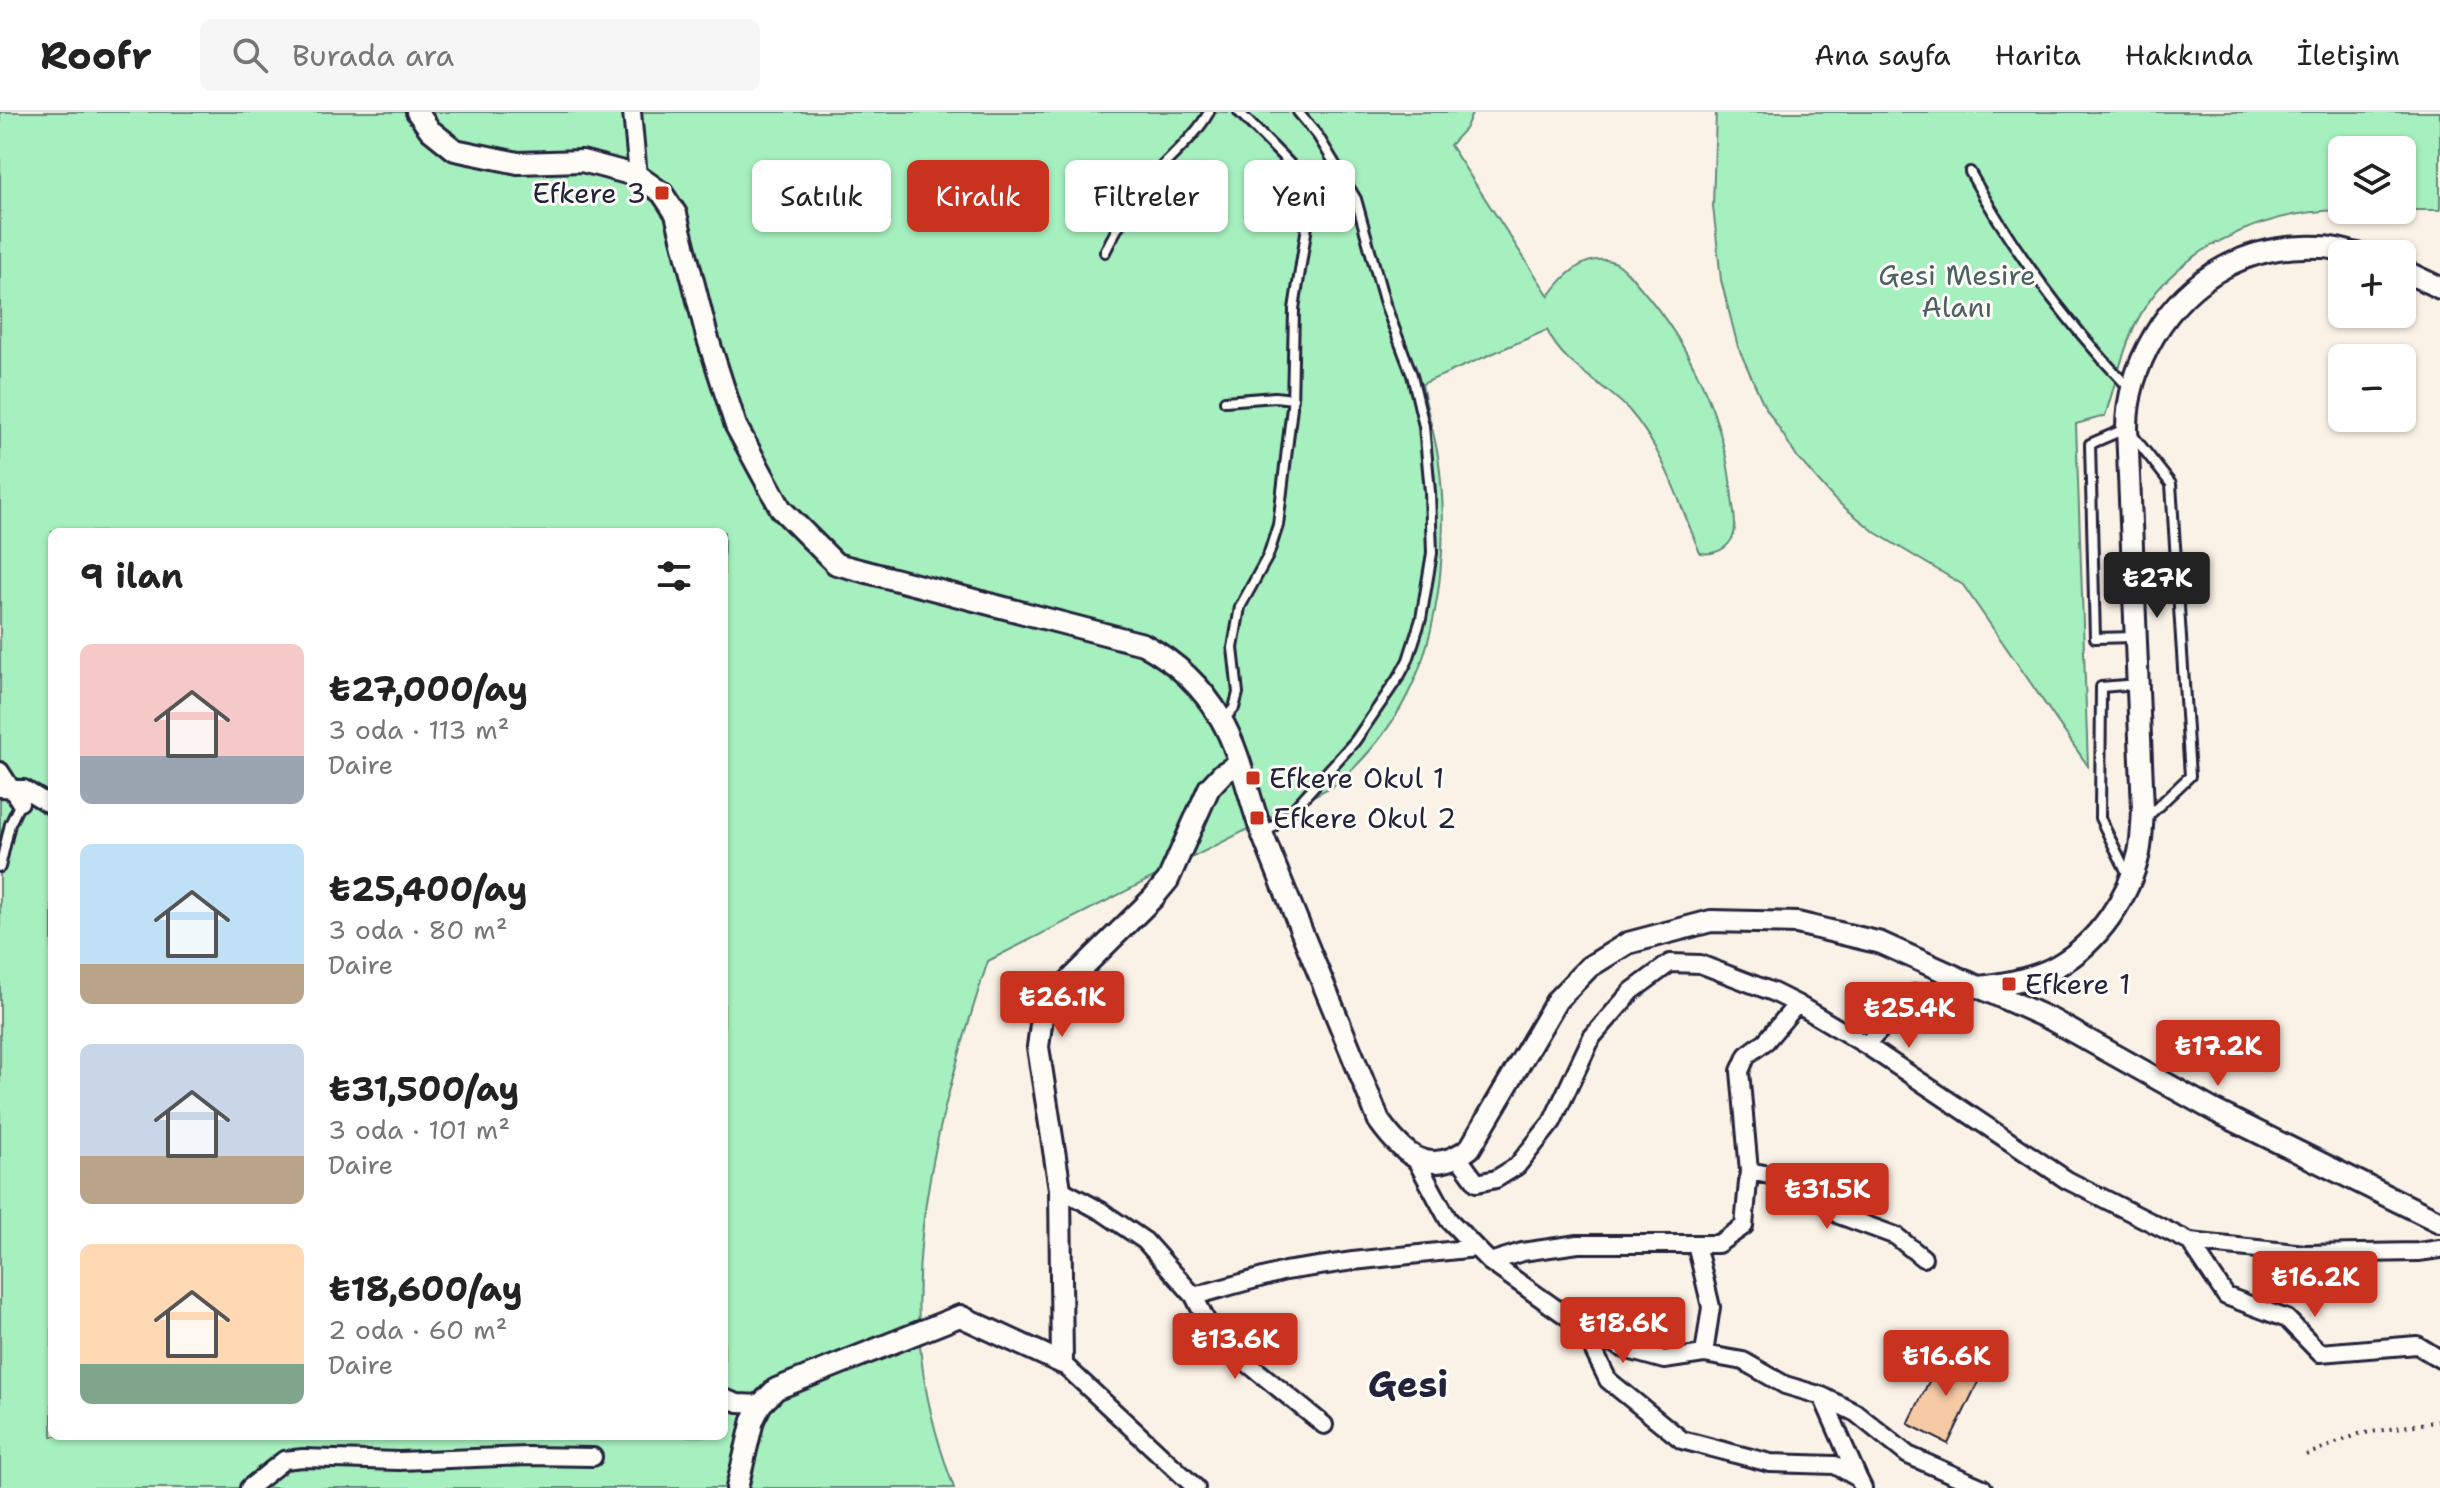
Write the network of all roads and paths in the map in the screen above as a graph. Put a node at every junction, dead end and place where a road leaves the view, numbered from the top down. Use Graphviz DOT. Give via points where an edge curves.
graph roads {
  1 [pos="417,112"];
  2 [pos="632,112"];
  3 [pos="1209,112"];
  4 [pos="1239,112"];
  5 [pos="1298,112"];
  6 [pos="1970,172"];
  7 [pos="638,176"];
  8 [pos="2328,247"];
  9 [pos="1105,252"];
  10 [pos="2416,277"];
  11 [pos="2440,288"];
  12 [pos="2132,391"];
  13 [pos="1293,399"];
  14 [pos="1225,401"];
  15 [pos="2127,428"];
  16 [pos="2135,637"];
  17 [pos="2138,684"];
  18 [pos="1223,721"];
  19 [pos="1240,763"];
  20 [pos="0,771"];
  21 [pos="10,793"];
  22 [pos="48,804"];
  23 [pos="2142,822"];
  24 [pos="1263,835"];
  25 [pos="0,867"];
  26 [pos="2130,878"];
  27 [pos="1980,987"];
  28 [pos="1797,1004"];
  29 [pos="1866,1045"];
  30 [pos="1458,1157"];
  31 [pos="1415,1158"];
  32 [pos="1749,1171"];
  33 [pos="1060,1189"];
  34 [pos="2440,1222"];
  35 [pos="2190,1242"];
  36 [pos="1696,1244"];
  37 [pos="1476,1248"];
  38 [pos="2440,1249"];
  39 [pos="1923,1258"];
  40 [pos="1490,1262"];
  41 [pos="1194,1296"];
  42 [pos="1582,1327"];
  43 [pos="1704,1354"];
  44 [pos="2440,1359"];
  45 [pos="1062,1363"];
  46 [pos="1822,1396"];
  47 [pos="728,1399"];
  48 [pos="761,1404"];
  49 [pos="2440,1421"];
  50 [pos="1324,1425"];
  51 [pos="2306,1455"];
  52 [pos="593,1457"];
  53 [pos="1860,1483"];
  54 [pos="249,1488"];
  55 [pos="737,1488"];
  56 [pos="1196,1488"];
  57 [pos="1983,1488"];
  1 -- 7 [label="street" via="455,150 518,163 582,161"];
  2 -- 7 [label="street"];
  3 -- 9 [label="lane" via="1136,198"];
  4 -- 13 [label="lane" via="1295,169 1305,198 1306,237 1292,332"];
  5 -- 24 [label="lane" via="1356,199 1385,304 1412,375 1424,426 1432,553 1421,619 1400,675 1355,741"];
  6 -- 12 [label="lane" via="2039,280"];
  7 -- 18 [label="street" via="662,193 676,214 736,426 781,509 836,564 1143,644 1199,686"];
  8 -- 12 [label="street" via="2268,251 2231,263 2197,283 2169,311 2139,361"];
  10 -- 11 [label="street"];
  12 -- 15 [label="street"];
  13 -- 14 [label="lane"];
  13 -- 18 [label="lane" via="1278,525 1240,607 1233,648 1238,693"];
  15 -- 16 [label="street"];
  15 -- 16 [label="lane" via="2090,444 2095,638"];
  15 -- 23 [label="lane" via="2171,484 2190,776"];
  16 -- 17 [label="street"];
  17 -- 23 [label="street"];
  17 -- 26 [label="lane" via="2101,687 2100,818"];
  18 -- 19 [label="street"];
  19 -- 24 [label="street"];
  19 -- 33 [label="street" via="1209,788 1168,880 1058,992 1042,1017 1038,1047"];
  20 -- 21 [label="street"];
  21 -- 22 [label="street" via="24,789"];
  21 -- 25 [label="lane" via="10,824"];
  23 -- 26 [label="street"];
  24 -- 31 [label="street" via="1379,1121"];
  26 -- 27 [label="street" via="2098,934 2058,966 2009,984"];
  27 -- 29 [label="street" via="1914,994"];
  27 -- 30 [label="street" via="1881,943 1797,923 1711,921 1628,943 1589,967 1557,1000 1479,1136"];
  27 -- 34 [label="street"];
  28 -- 29 [label="street"];
  28 -- 30 [label="street" via="1700,964 1670,963 1632,991 1592,1037 1552,1122 1517,1166 1477,1183"];
  28 -- 32 [label="street" via="1747,1055 1740,1071"];
  29 -- 35 [label="street" via="2067,1180"];
  30 -- 31 [label="street" via="1444,1162"];
  31 -- 37 [label="street" via="1448,1219"];
  32 -- 36 [label="street" via="1744,1226 1718,1244"];
  32 -- 39 [label="street" via="1800,1181 1839,1215 1896,1236"];
  33 -- 41 [label="street" via="1145,1241"];
  33 -- 45 [label="street"];
  35 -- 38 [label="street" via="2305,1254"];
  35 -- 44 [label="street" via="2226,1296 2287,1319 2320,1353 2417,1345"];
  36 -- 40 [label="street" via="1578,1244"];
  36 -- 43 [label="street" via="1711,1307"];
  37 -- 40 [label="street"];
  37 -- 41 [label="street" via="1285,1271"];
  40 -- 42 [label="street"];
  41 -- 50 [label="street" via="1214,1336"];
  42 -- 43 [label="street" via="1624,1349 1664,1360"];
  42 -- 53 [label="street" via="1608,1380 1682,1440 1770,1463 1835,1465"];
  43 -- 46 [label="street" via="1743,1361 1785,1385"];
  45 -- 48 [label="street" via="960,1316 807,1375 776,1389"];
  45 -- 56 [label="street"];
  46 -- 53 [label="street"];
  46 -- 57 [label="street" via="1856,1413 1908,1455"];
  47 -- 48 [label="street"];
  48 -- 55 [label="street"];
  49 -- 51 [label="path" via="2359,1434"];
  52 -- 54 [label="street" via="303,1458 284,1460"];
}
